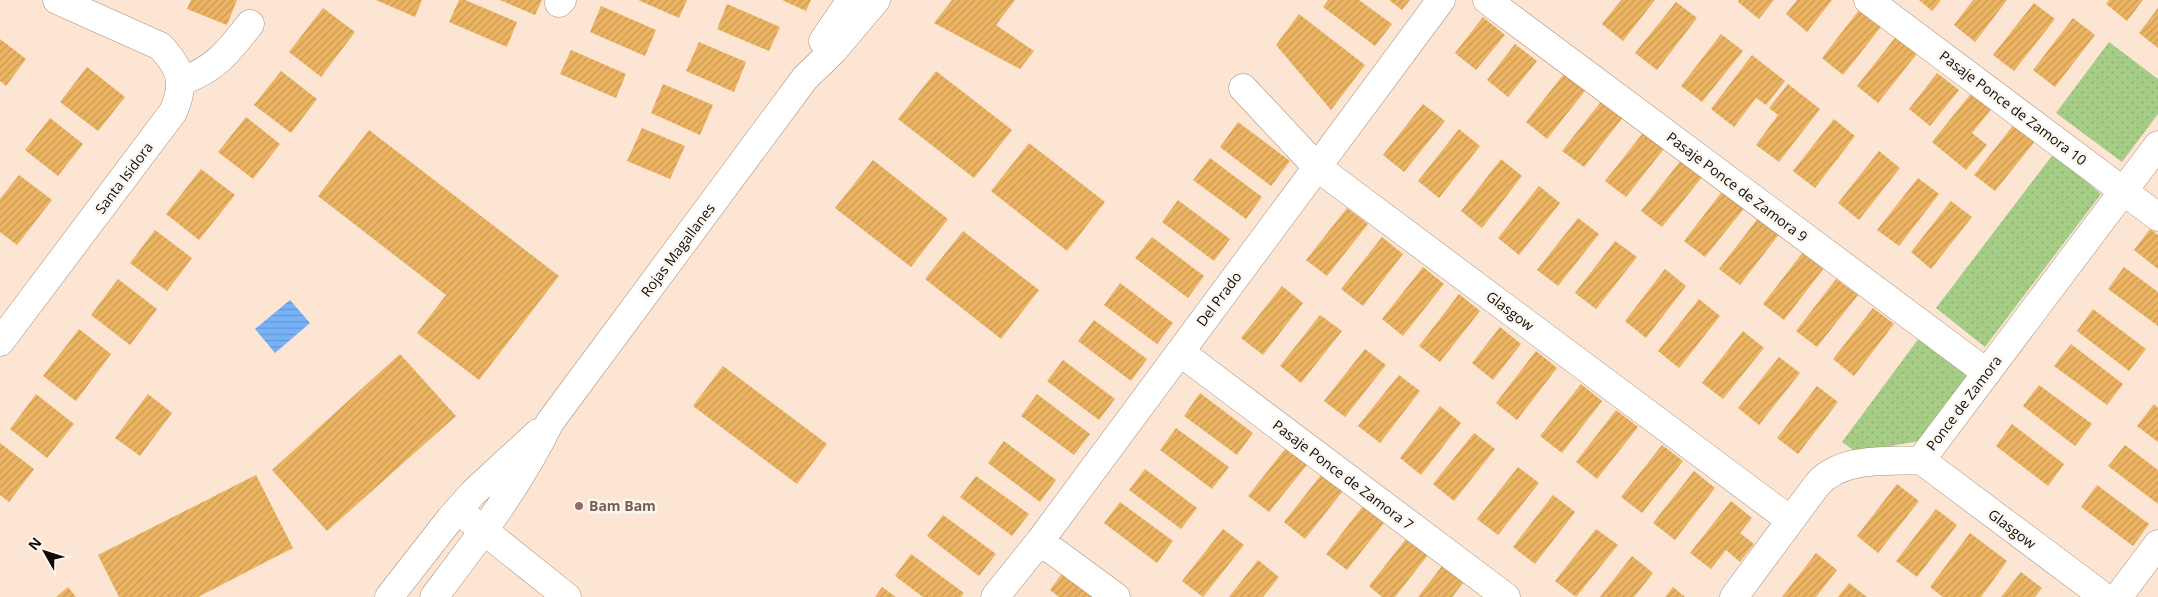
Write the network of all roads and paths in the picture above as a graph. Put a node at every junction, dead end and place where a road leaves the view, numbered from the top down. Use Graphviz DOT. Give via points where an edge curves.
graph roads {
  1 [pos="57,0"];
  2 [pos="850,0"];
  3 [pos="876,0"];
  4 [pos="1441,0"];
  5 [pos="1488,0"];
  6 [pos="1868,0"];
  7 [pos="250,24"];
  8 [pos="805,78"];
  9 [pos="181,81"];
  10 [pos="1243,88"];
  11 [pos="2158,145"];
  12 [pos="1317,167"];
  13 [pos="2124,191"];
  14 [pos="2158,217"];
  15 [pos="0,342"];
  16 [pos="1180,352"];
  17 [pos="1987,373"];
  18 [pos="550,422"];
  19 [pos="1921,460"];
  20 [pos="458,510"];
  21 [pos="1790,520"];
  22 [pos="484,531"];
  23 [pos="1040,541"];
  24 [pos="2158,544"];
  25 [pos="389,597"];
  26 [pos="434,597"];
  27 [pos="567,597"];
  28 [pos="995,597"];
  29 [pos="1116,597"];
  30 [pos="1506,597"];
  31 [pos="1734,597"];
  32 [pos="2104,597"];
  33 [pos="2118,597"];
  1 -- 9 [label="street" via="160,46 171,58"];
  2 -- 8 [label="street, Rojas Magallanes" via="826,34"];
  3 -- 8 [label="street, Rojas Magallanes"];
  4 -- 12 [label="street, Del Prado"];
  5 -- 17 [label="street, Pasaje Ponce de Zamora 9"];
  6 -- 13 [label="street, Pasaje Ponce de Zamora 10"];
  7 -- 9 [label="street" via="216,64"];
  8 -- 18 [label="street, Rojas Magallanes"];
  9 -- 15 [label="street, Santa Isidora" via="173,112"];
  10 -- 12 [label="street, Glasgow"];
  11 -- 13 [label="street, Ponce de Zamora"];
  12 -- 16 [label="street, Del Prado"];
  12 -- 21 [label="street, Glasgow"];
  13 -- 14 [label="street, Pasaje Ponce de Zamora 10"];
  13 -- 17 [label="street, Ponce de Zamora"];
  16 -- 23 [label="street, Del Prado"];
  16 -- 30 [label="street, Pasaje Ponce de Zamora 7"];
  17 -- 19 [label="street, Ponce de Zamora"];
  18 -- 20 [label="street, Rojas Magallanes"];
  18 -- 22 [label="street, Rojas Magallanes" via="521,477"];
  19 -- 21 [label="street, Ponce de Zamora" via="1856,464 1832,471 1823,477"];
  19 -- 32 [label="street, Glasgow"];
  20 -- 22 [label="street"];
  20 -- 25 [label="street, Rojas Magallanes"];
  21 -- 31 [label="street, Ponce de Zamora"];
  22 -- 26 [label="street, Rojas Magallanes"];
  22 -- 27 [label="street"];
  23 -- 28 [label="street, Del Prado"];
  23 -- 29 [label="street"];
  24 -- 33 [label="street"];
}
